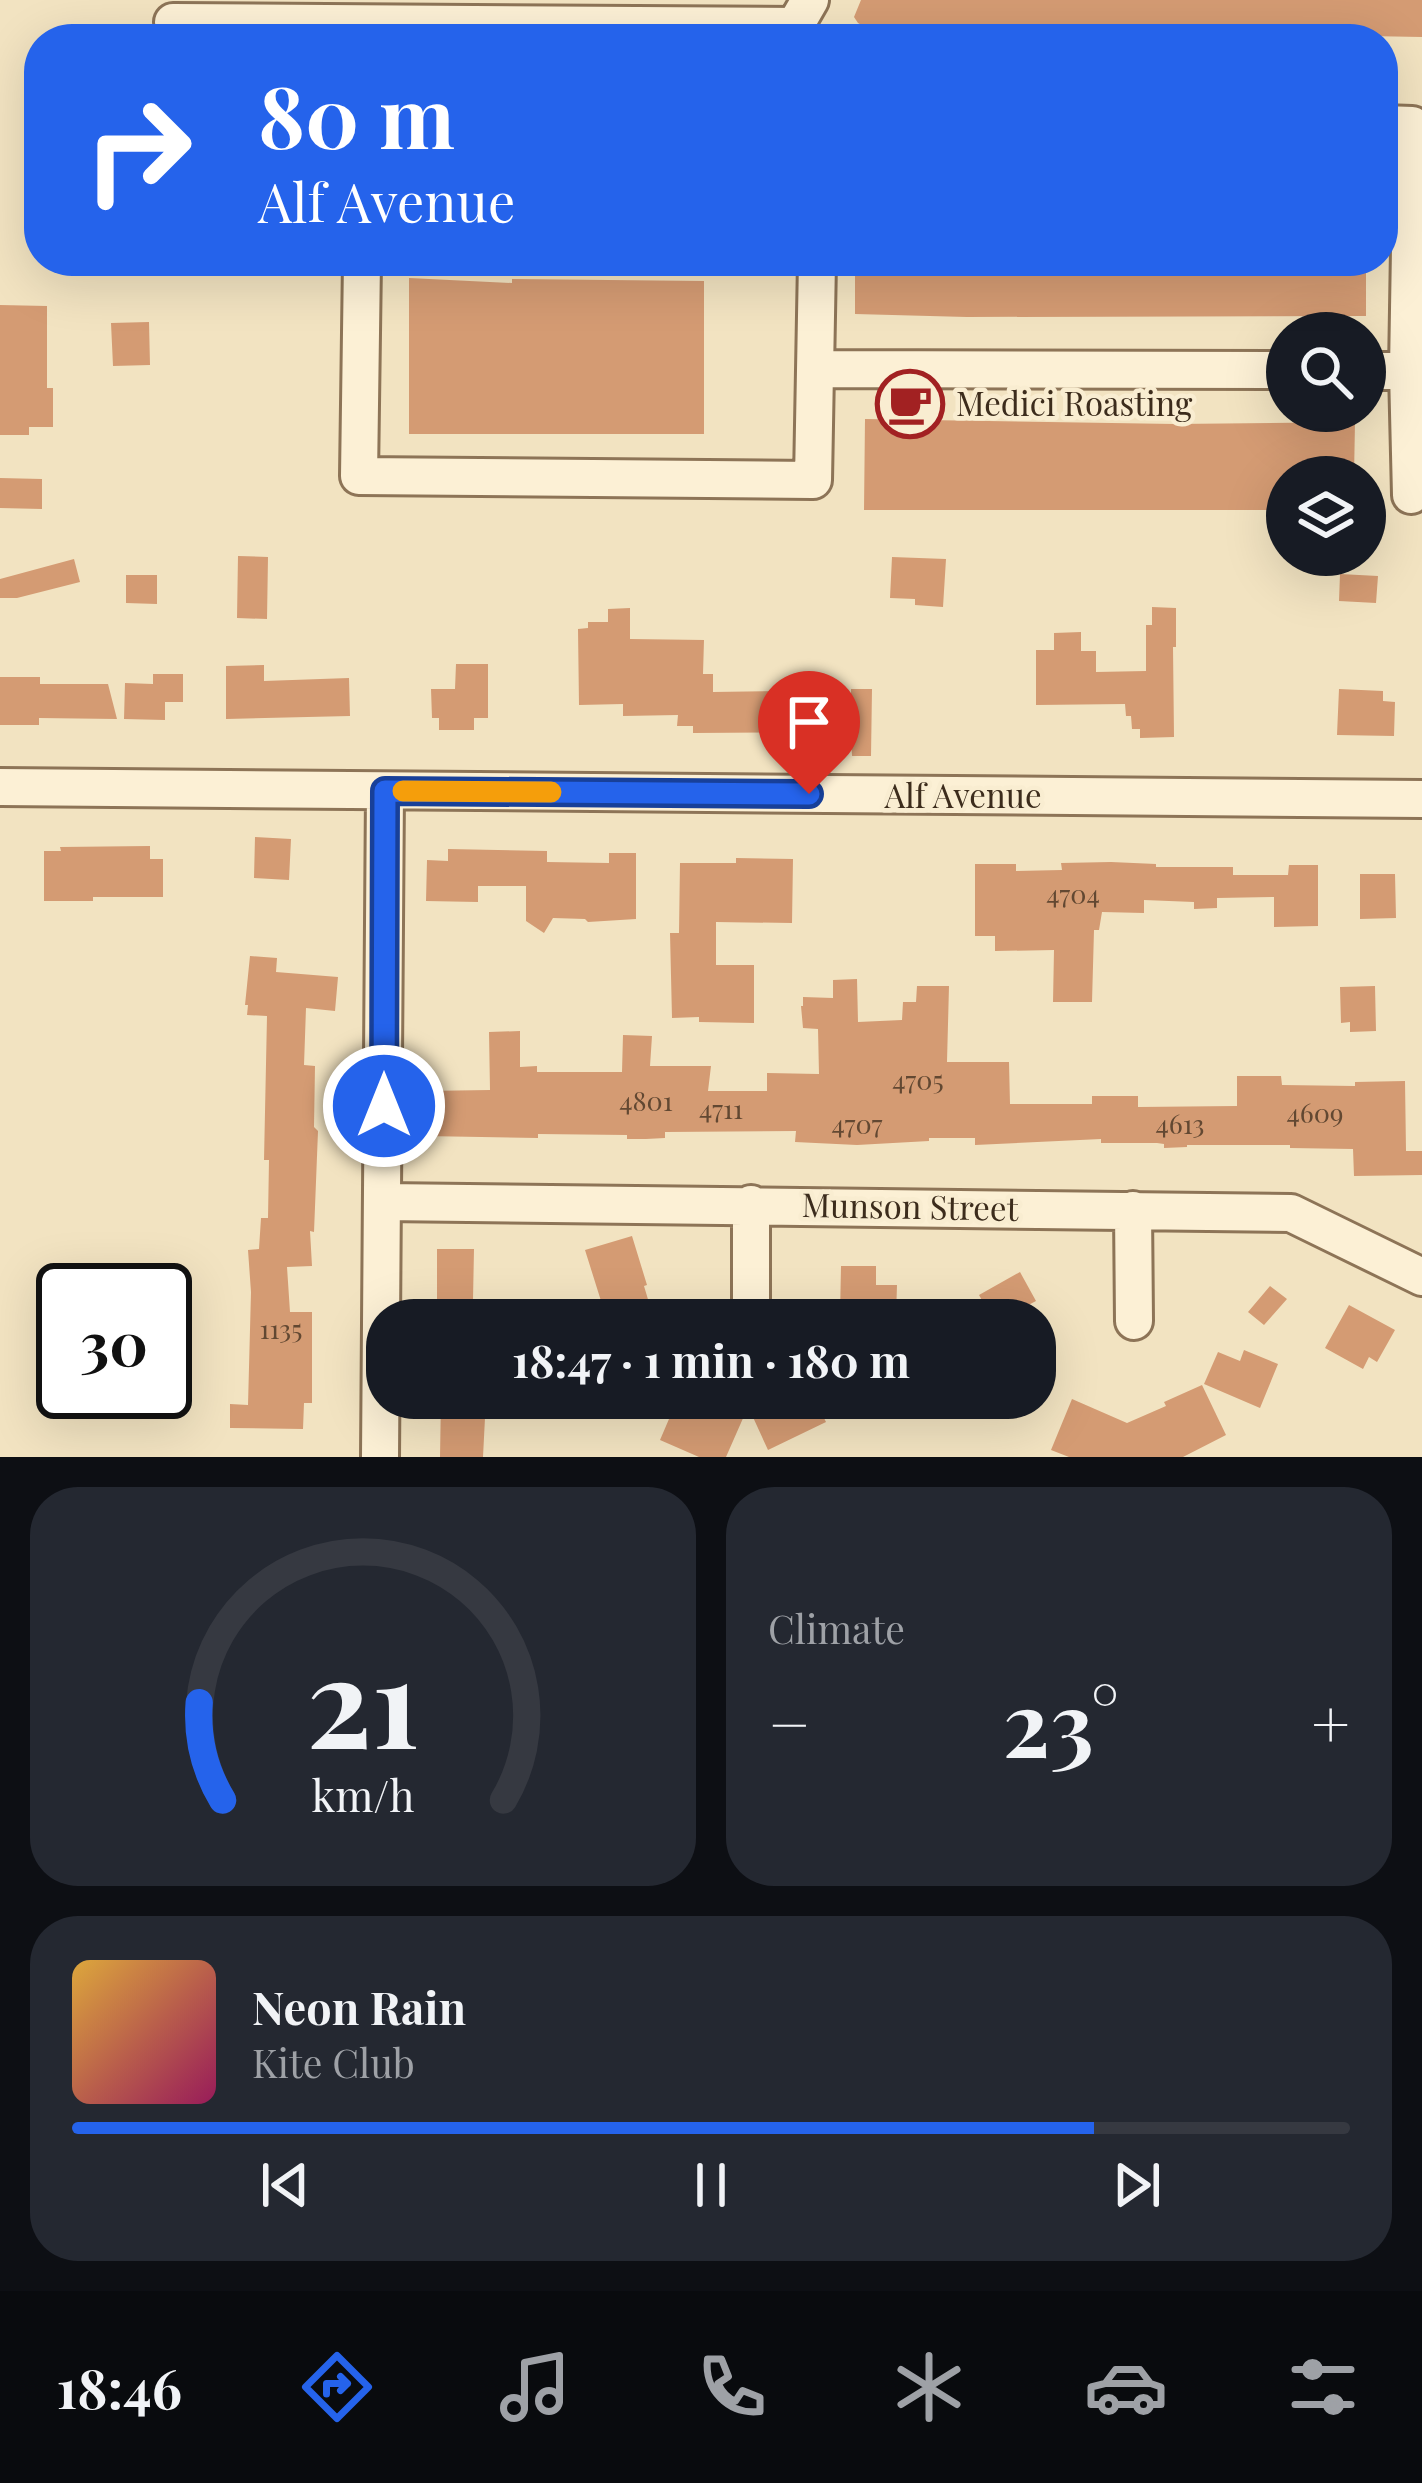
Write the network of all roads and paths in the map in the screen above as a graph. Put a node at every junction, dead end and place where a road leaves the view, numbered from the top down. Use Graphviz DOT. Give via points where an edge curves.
graph roads {
  1 [pos="173,22"];
  2 [pos="484,24"];
  3 [pos="1398,124"];
  4 [pos="362,276"];
  5 [pos="818,276"];
  6 [pos="816,369"];
  7 [pos="1266,370"];
  8 [pos="1415,371"];
  9 [pos="1411,495"];
  10 [pos="0,787"];
  11 [pos="385,791"];
  12 [pos="1422,800"];
  13 [pos="383,1202"];
  14 [pos="751,1204"];
  15 [pos="1133,1210"];
  16 [pos="1422,1277"];
  17 [pos="751,1299"];
  18 [pos="1134,1321"];
  19 [pos="380,1457"];
  1 -- 2 [label="street"];
  3 -- 8 [label="street" via="1412,124"];
  4 -- 6 [label="street" via="359,476 813,480"];
  5 -- 6 [label="street"];
  6 -- 7 [label="street"];
  8 -- 9 [label="street"];
  10 -- 11 [label="street, Alf Avenue"];
  11 -- 12 [label="street, Alf Avenue"];
  11 -- 13 [label="street"];
  13 -- 14 [label="street, Munson Street"];
  13 -- 19 [label="street"];
  14 -- 15 [label="street, Munson Street"];
  14 -- 17 [label="street"];
  15 -- 16 [label="street, Munson Street" via="1291,1213"];
  15 -- 18 [label="street"];
}
